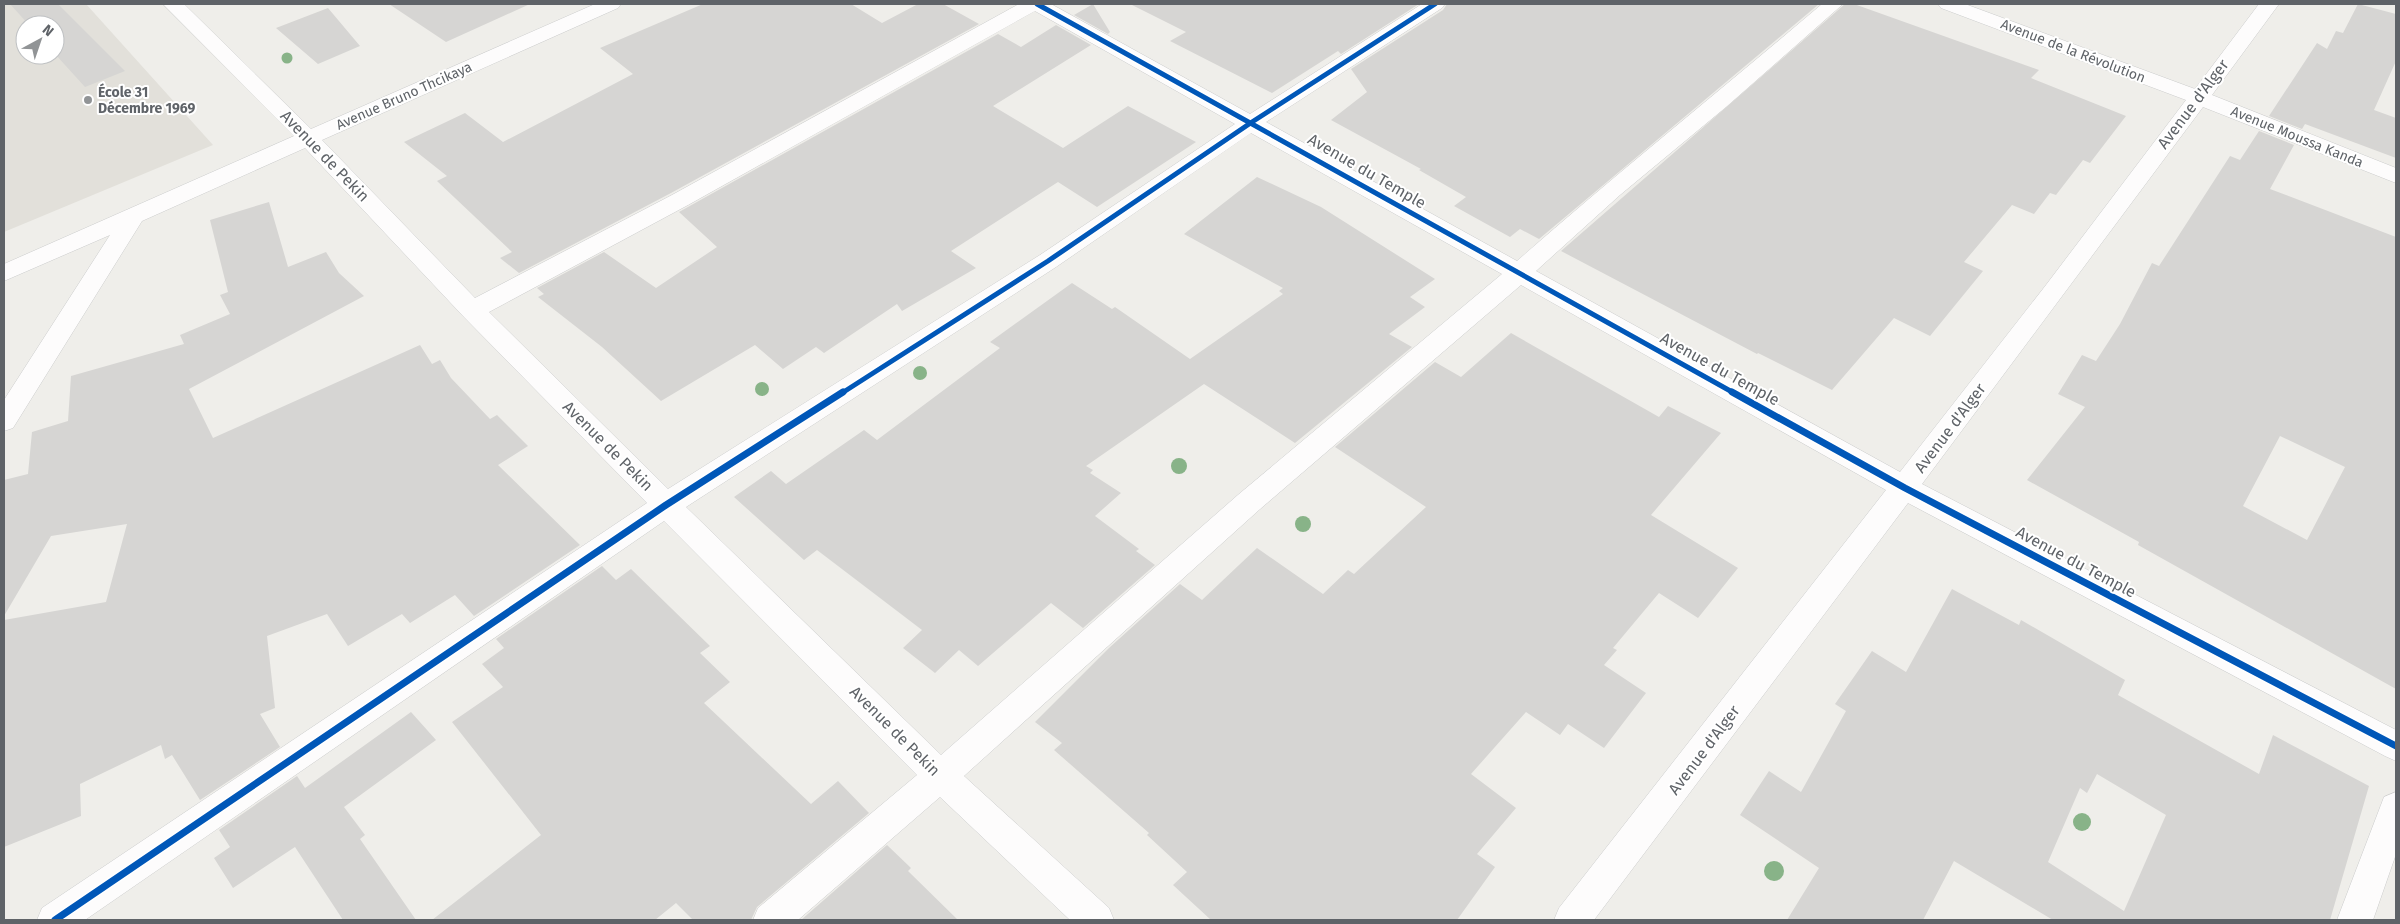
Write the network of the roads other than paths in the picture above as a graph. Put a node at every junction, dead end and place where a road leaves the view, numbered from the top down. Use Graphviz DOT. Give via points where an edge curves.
graph roads {
  1 [pos="611,4"];
  2 [pos="1033,4"];
  3 [pos="1037,4"];
  4 [pos="1436,4"];
  5 [pos="1833,4"];
  6 [pos="1948,4"];
  7 [pos="2268,4"];
  8 [pos="177,5"];
  9 [pos="2197,98"];
  10 [pos="1252,122"];
  11 [pos="309,139"];
  12 [pos="2396,176"];
  13 [pos="133,217"];
  14 [pos="4,273"];
  15 [pos="1519,273"];
  16 [pos="472,310"];
  17 [pos="4,421"];
  18 [pos="1905,488"];
  19 [pos="666,505"];
  20 [pos="2396,746"];
  21 [pos="940,776"];
  22 [pos="2396,808"];
  23 [pos="55,920"];
  24 [pos="771,920"];
  25 [pos="1096,920"];
  26 [pos="1572,920"];
  27 [pos="2355,920"];
  1 -- 11 [label="street, Avenue Bruno Thcikaya"];
  2 -- 16 [label="street" via="680,200"];
  3 -- 10 [label="street, Avenue du Temple"];
  4 -- 10 [label="street"];
  5 -- 15 [label="street" via="1612,190"];
  6 -- 9 [label="street, Avenue de la Révolution"];
  7 -- 9 [label="street, Avenue d'Alger"];
  8 -- 11 [label="street, Avenue de Pekin"];
  9 -- 12 [label="street, Avenue Moussa Kanda"];
  9 -- 18 [label="street, Avenue d'Alger"];
  10 -- 15 [label="street, Avenue du Temple"];
  10 -- 19 [label="street" via="1048,261"];
  11 -- 13 [label="street, Avenue Bruno Thcikaya"];
  11 -- 16 [label="street, Avenue de Pekin"];
  13 -- 14 [label="street, Avenue Bruno Thcikaya"];
  13 -- 17 [label="street"];
  15 -- 18 [label="street, Avenue du Temple"];
  15 -- 21 [label="street" via="1248,502"];
  16 -- 19 [label="street, Avenue de Pekin"];
  18 -- 20 [label="street, Avenue du Temple"];
  18 -- 26 [label="street, Avenue d'Alger"];
  19 -- 21 [label="street, Avenue de Pekin"];
  19 -- 23 [label="street"];
  21 -- 24 [label="street"];
  21 -- 25 [label="street, Avenue de Pekin"];
  22 -- 27 [label="street"];
}
